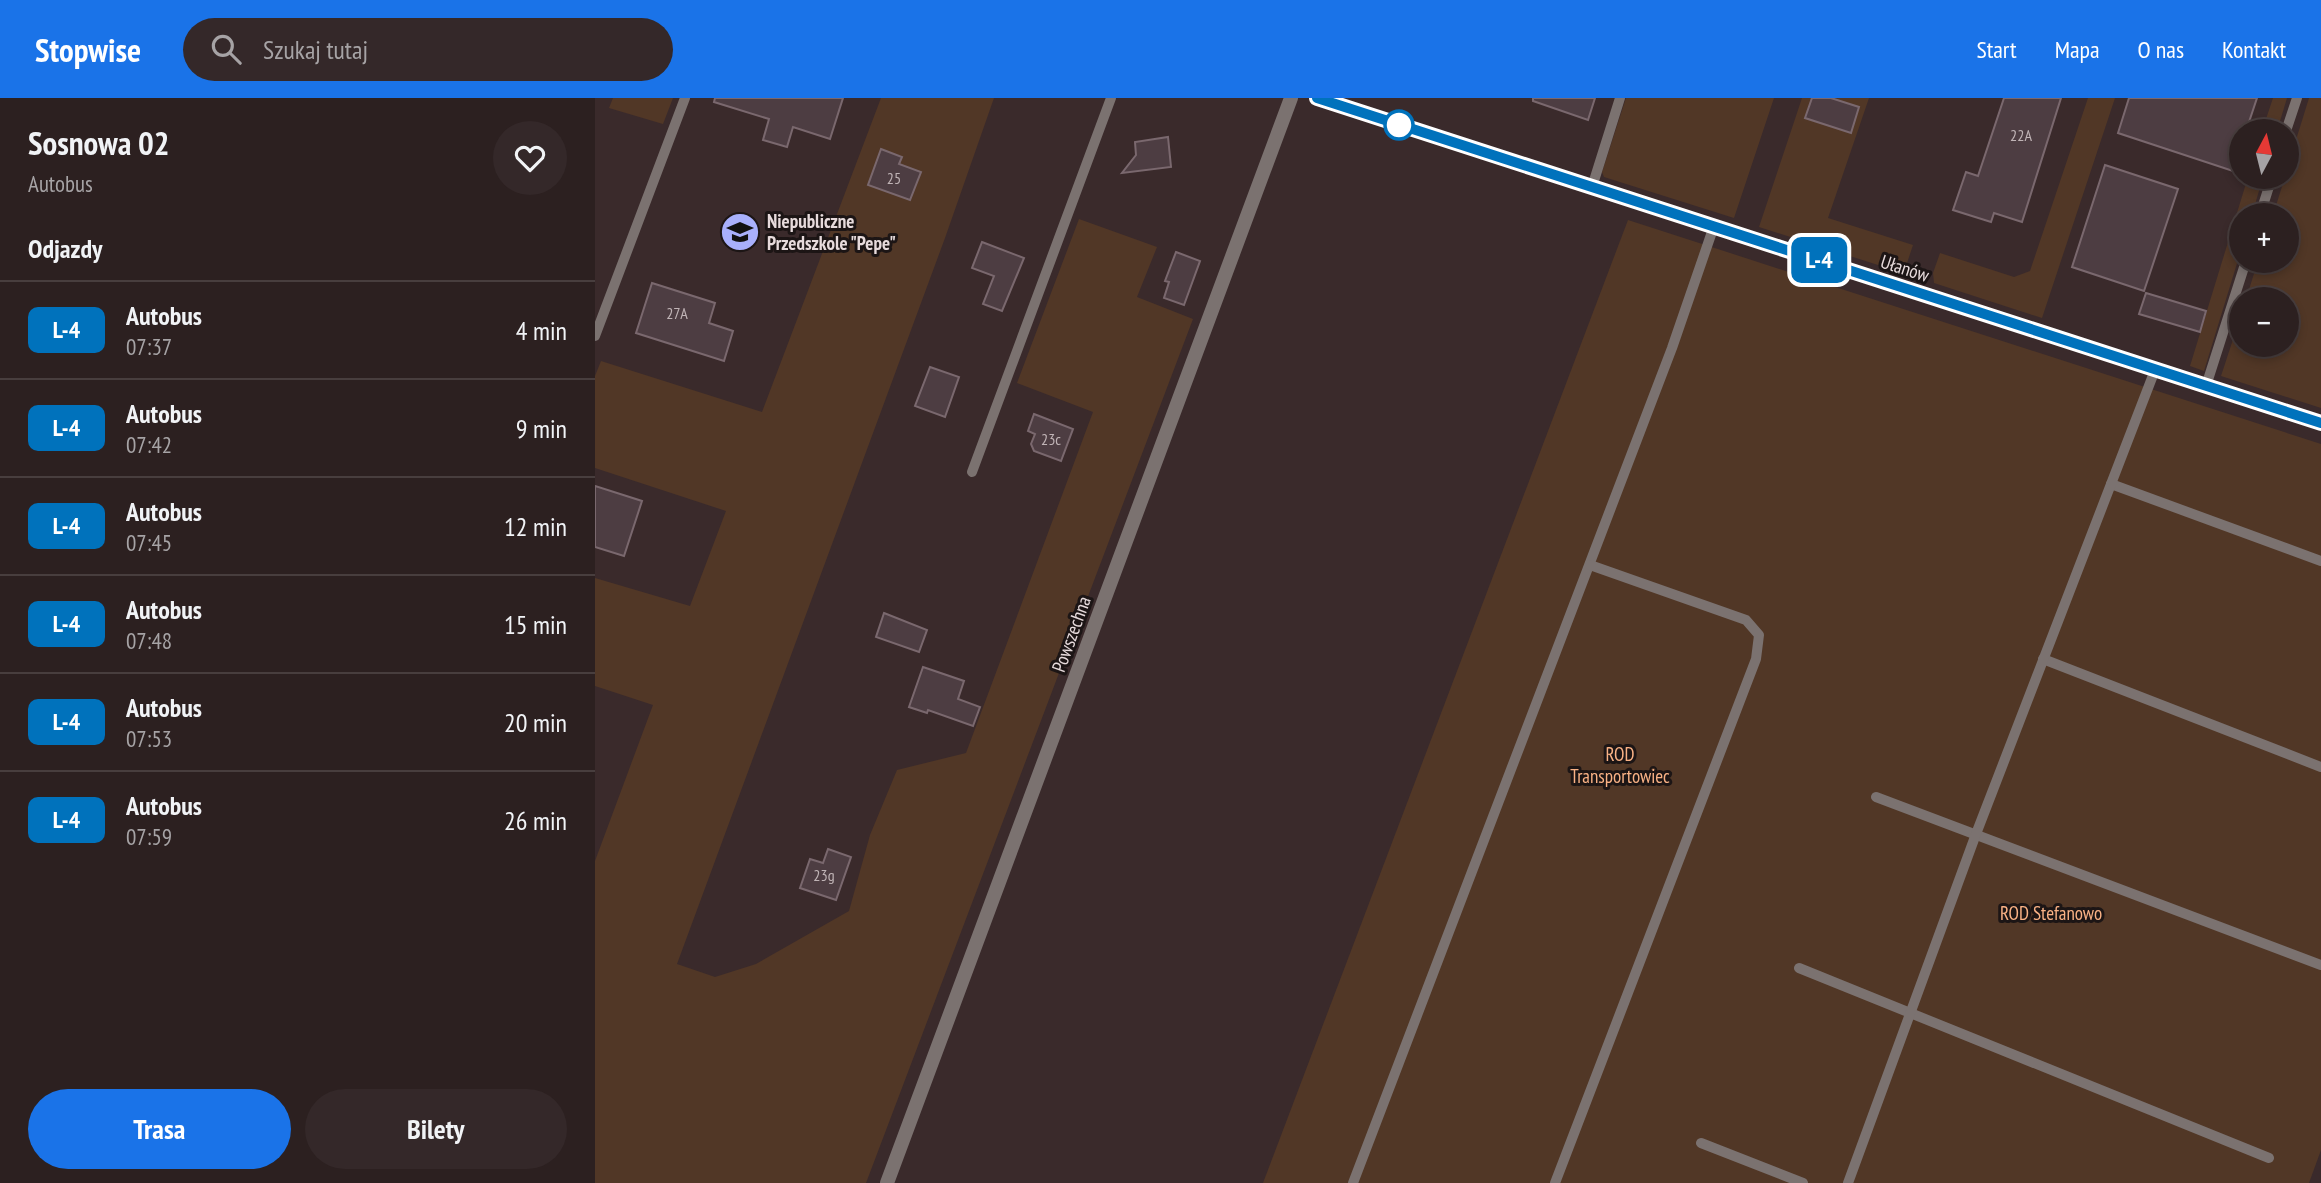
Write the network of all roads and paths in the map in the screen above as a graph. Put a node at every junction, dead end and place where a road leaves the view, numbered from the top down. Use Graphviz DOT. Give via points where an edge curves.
graph roads {
  1 [pos="685,98"];
  2 [pos="1111,98"];
  3 [pos="1291,98"];
  4 [pos="1317,98"];
  5 [pos="1621,98"];
  6 [pos="2297,98"];
  7 [pos="2290,119"];
  8 [pos="1592,187"];
  9 [pos="1714,226"];
  10 [pos="2242,273"];
  11 [pos="595,336"];
  12 [pos="2155,370"];
  13 [pos="2206,386"];
  14 [pos="2321,423"];
  15 [pos="972,472"];
  16 [pos="2111,484"];
  17 [pos="2321,561"];
  18 [pos="1590,565"];
  19 [pos="2043,659"];
  20 [pos="2321,767"];
  21 [pos="1876,797"];
  22 [pos="1976,834"];
  23 [pos="2321,965"];
  24 [pos="1799,968"];
  25 [pos="1909,1014"];
  26 [pos="1701,1143"];
  27 [pos="2269,1158"];
  28 [pos="887,1183"];
  29 [pos="1353,1183"];
  30 [pos="1555,1183"];
  31 [pos="1803,1183"];
  32 [pos="1848,1183"];
  1 -- 11 [label="lane"];
  2 -- 15 [label="lane"];
  3 -- 28 [label="street, Powszechna"];
  4 -- 8 [label="street, Ułanów"];
  5 -- 8 [label="lane"];
  6 -- 7 [label="lane"];
  8 -- 9 [label="street, Ułanów"];
  9 -- 12 [label="street, Ułanów"];
  9 -- 18 [label="lane"];
  10 -- 13 [label="lane"];
  12 -- 13 [label="street, Ułanów"];
  12 -- 16 [label="lane"];
  13 -- 14 [label="street, Ułanów"];
  16 -- 17 [label="lane"];
  16 -- 19 [label="lane"];
  18 -- 29 [label="lane"];
  18 -- 30 [label="lane" via="1746,620 1759,635 1756,659"];
  19 -- 20 [label="lane"];
  19 -- 22 [label="lane"];
  21 -- 22 [label="lane"];
  22 -- 23 [label="lane"];
  22 -- 25 [label="lane"];
  24 -- 25 [label="lane"];
  25 -- 27 [label="lane"];
  25 -- 32 [label="lane"];
  26 -- 31 [label="lane"];
}
